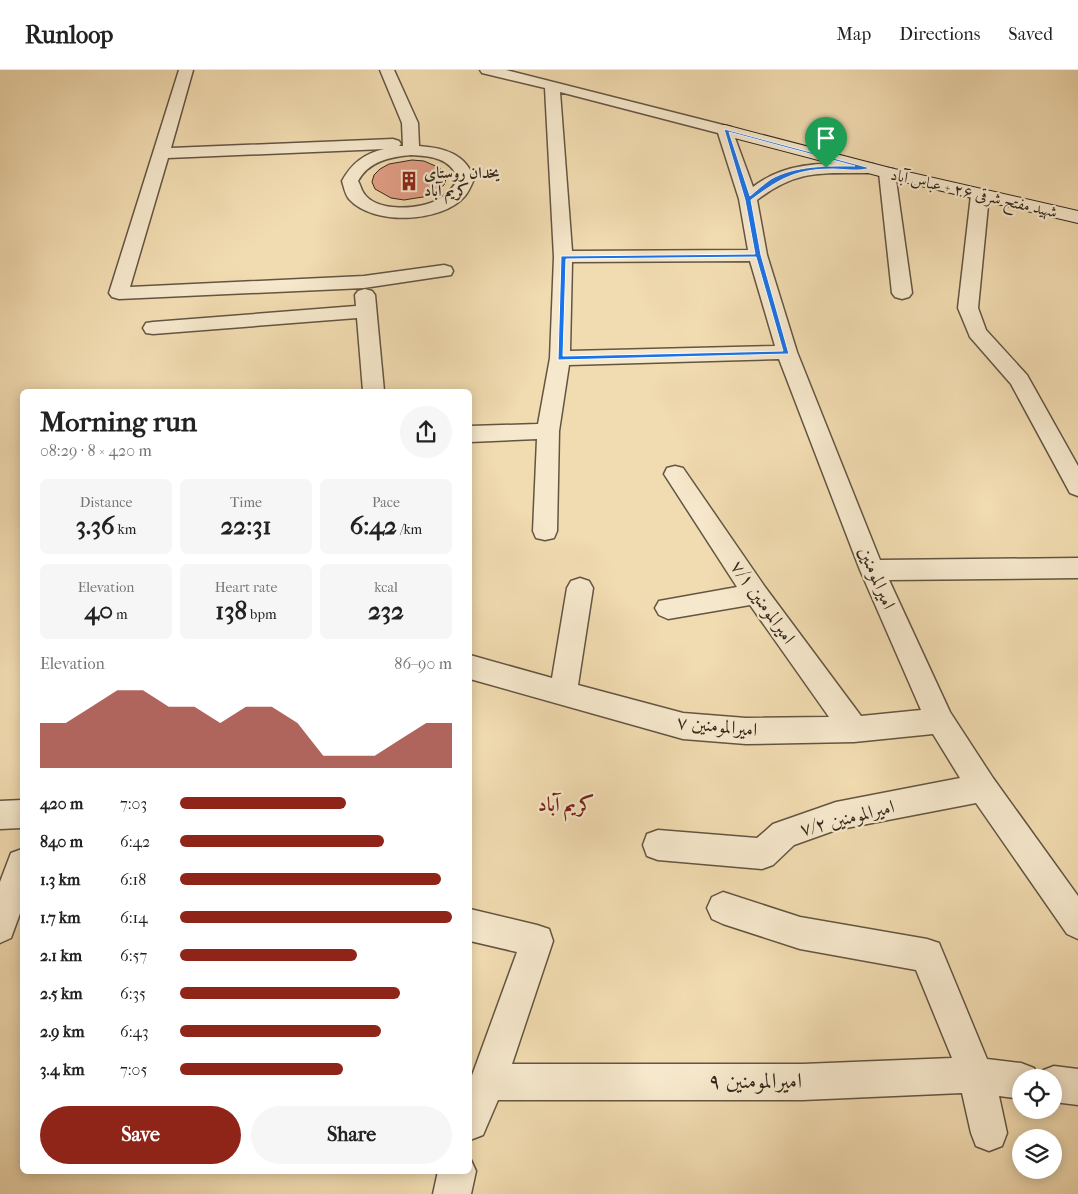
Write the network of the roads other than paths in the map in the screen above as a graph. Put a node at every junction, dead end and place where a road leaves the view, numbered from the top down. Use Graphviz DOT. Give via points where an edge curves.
graph roads {
  1 [pos="186,70"];
  2 [pos="387,70"];
  3 [pos="487,70"];
  4 [pos="552,85"];
  5 [pos="726,130"];
  6 [pos="411,146"];
  7 [pos="160,154"];
  8 [pos="867,168"];
  9 [pos="886,172"];
  10 [pos="980,195"];
  11 [pos="748,200"];
  12 [pos="1078,217"];
  13 [pos="758,255"];
  14 [pos="563,257"];
  15 [pos="444,271"];
  16 [pos="364,282"];
  17 [pos="902,293"];
  18 [pos="366,312"];
  19 [pos="153,328"];
  20 [pos="787,352"];
  21 [pos="560,358"];
  22 [pos="374,389"];
  23 [pos="548,431"];
  24 [pos="472,434"];
  25 [pos="675,474"];
  26 [pos="1078,487"];
  27 [pos="545,531"];
  28 [pos="1078,568"];
  29 [pos="872,570"];
  30 [pos="580,588"];
  31 [pos="756,594"];
  32 [pos="668,608"];
  33 [pos="472,668"];
  34 [pos="563,691"];
  35 [pos="940,721"];
  36 [pos="854,729"];
  37 [pos="984,788"];
  38 [pos="20,814"];
  39 [pos="0,815"];
  40 [pos="658,845"];
  41 [pos="20,870"];
  42 [pos="723,908"];
  43 [pos="1078,923"];
  44 [pos="472,925"];
  45 [pos="0,927"];
  46 [pos="976,1075"];
  47 [pos="1012,1080"];
  48 [pos="488,1082"];
  49 [pos="1062,1085"];
  50 [pos="1078,1087"];
  51 [pos="472,1118"];
  52 [pos="989,1133"];
  53 [pos="456,1174"];
  54 [pos="452,1194"];
  1 -- 7 [label="street"];
  2 -- 6 [label="street" via="410,123"];
  3 -- 4 [label="street"];
  4 -- 5 [label="street"];
  4 -- 14 [label="street"];
  5 -- 8 [label="street, شهید مفتح شرقی ۲۶ + عباس آباد"];
  5 -- 11 [label="street, امیرالمومنین"];
  6 -- 6 [label="street" via="381,155 358,167 350,181 354,194 379,210 419,212 443,205 460,193 466,179 461,166 446,156"];
  6 -- 7 [label="street"];
  7 -- 16 [label="street" via="119,294"];
  8 -- 9 [label="street, شهید مفتح شرقی ۲۶ + عباس آباد"];
  8 -- 11 [label="street" via="796,172 774,180"];
  9 -- 10 [label="street, شهید مفتح شرقی ۲۶ + عباس آباد"];
  9 -- 17 [label="street"];
  10 -- 12 [label="street, شهید مفتح شرقی ۲۶ + عباس آباد"];
  10 -- 26 [label="street" via="968,308 976,332 1020,380"];
  11 -- 13 [label="street, امیرالمومنین"];
  13 -- 14 [label="street"];
  13 -- 20 [label="street, امیرالمومنین"];
  14 -- 21 [label="street"];
  15 -- 16 [label="street"];
  16 -- 18 [label="street"];
  18 -- 19 [label="street"];
  18 -- 22 [label="street"];
  20 -- 21 [label="street"];
  20 -- 29 [label="street, امیرالمومنین"];
  21 -- 23 [label="street"];
  23 -- 24 [label="street"];
  23 -- 27 [label="street"];
  25 -- 31 [label="street, امیرالمومنین ۷/۱"];
  28 -- 29 [label="street"];
  29 -- 35 [label="street, امیرالمومنین"];
  30 -- 34 [label="street"];
  31 -- 32 [label="street"];
  31 -- 36 [label="street, امیرالمومنین ۷/۱"];
  33 -- 34 [label="street, امیرالمومنین ۷"];
  34 -- 36 [label="street, امیرالمومنین ۷" via="683,726 746,731"];
  35 -- 36 [label="street, امیرالمومنین ۷"];
  35 -- 37 [label="street, امیرالمومنین"];
  37 -- 40 [label="street, امیرالمومنین ۷/۲" via="836,816 784,834 762,854"];
  37 -- 43 [label="street, امیرالمومنین"];
  38 -- 39 [label="street"];
  41 -- 45 [label="street"];
  42 -- 46 [label="street" via="800,933 927,955"];
  44 -- 48 [label="street" via="537,941"];
  46 -- 47 [label="street, امیرالمومنین ۹"];
  46 -- 48 [label="street, امیرالمومنین ۹" via="803,1082"];
  46 -- 52 [label="street"];
  48 -- 51 [label="street"];
  49 -- 50 [label="street"];
  53 -- 54 [label="street"];
}
